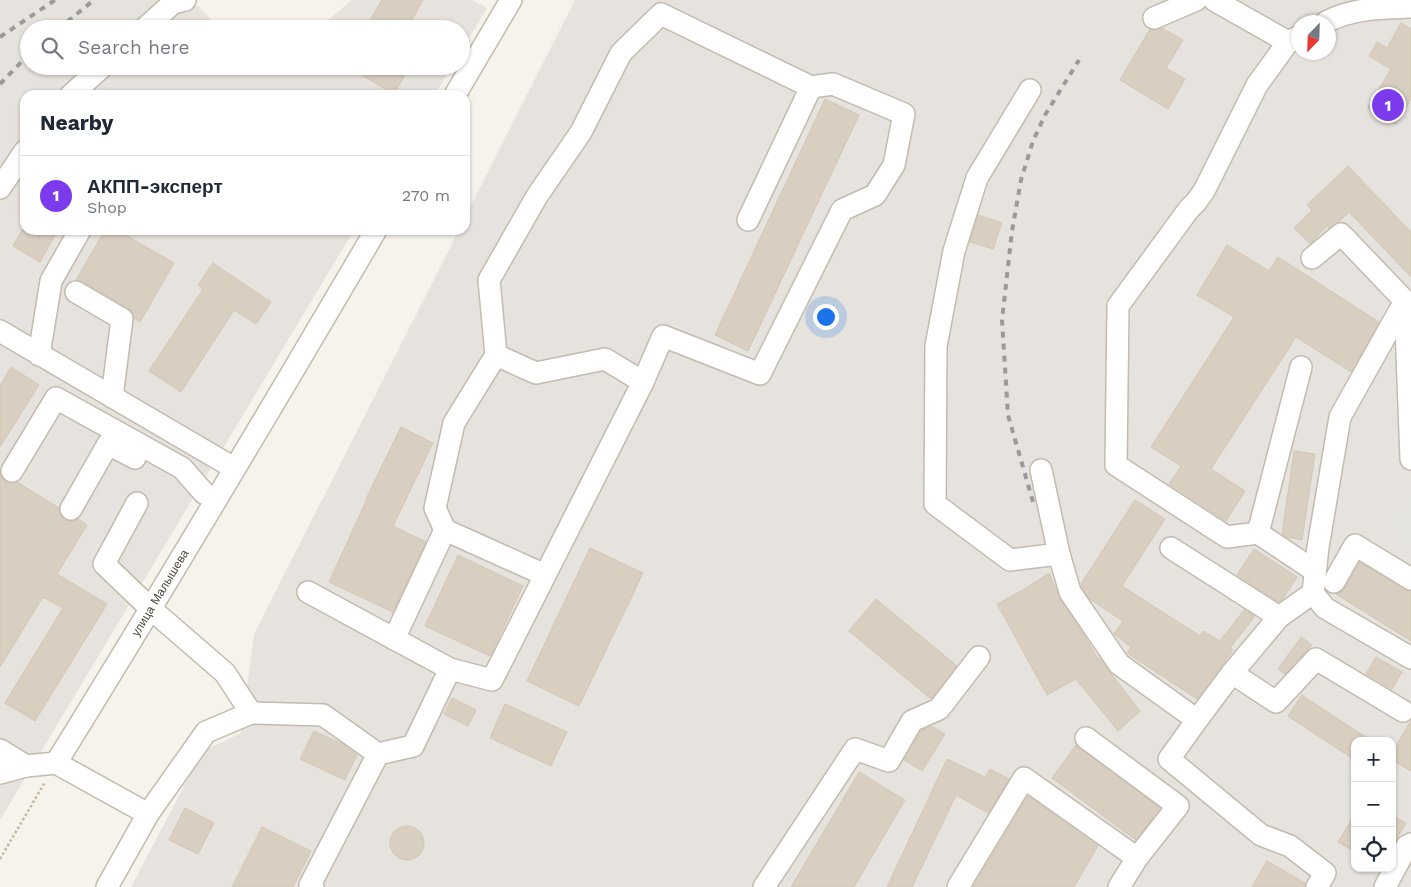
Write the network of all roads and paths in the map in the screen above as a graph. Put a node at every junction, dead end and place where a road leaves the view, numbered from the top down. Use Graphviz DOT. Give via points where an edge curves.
graph roads {
  1 [pos="185,0"];
  2 [pos="511,0"];
  3 [pos="1196,0"];
  4 [pos="1214,0"];
  5 [pos="1367,4"];
  6 [pos="1411,8"];
  7 [pos="1336,17"];
  8 [pos="1154,18"];
  9 [pos="154,20"];
  10 [pos="1291,38"];
  11 [pos="1291,42"];
  12 [pos="470,71"];
  13 [pos="93,75"];
  14 [pos="468,75"];
  15 [pos="811,87"];
  16 [pos="77,90"];
  17 [pos="459,90"];
  18 [pos="1030,90"];
  19 [pos="20,158"];
  20 [pos="0,188"];
  21 [pos="748,220"];
  22 [pos="77,235"];
  23 [pos="373,235"];
  24 [pos="1312,258"];
  25 [pos="76,292"];
  26 [pos="1408,304"];
  27 [pos="0,331"];
  28 [pos="39,355"];
  29 [pos="496,355"];
  30 [pos="1301,367"];
  31 [pos="643,382"];
  32 [pos="112,397"];
  33 [pos="1411,458"];
  34 [pos="234,468"];
  35 [pos="1041,470"];
  36 [pos="12,471"];
  37 [pos="209,496"];
  38 [pos="137,503"];
  39 [pos="71,509"];
  40 [pos="445,530"];
  41 [pos="1258,533"];
  42 [pos="1171,548"];
  43 [pos="1059,554"];
  44 [pos="1315,571"];
  45 [pos="545,575"];
  46 [pos="1411,579"];
  47 [pos="1334,582"];
  48 [pos="308,592"];
  49 [pos="1313,593"];
  50 [pos="152,609"];
  51 [pos="1279,617"];
  52 [pos="394,639"];
  53 [pos="979,657"];
  54 [pos="1411,658"];
  55 [pos="450,669"];
  56 [pos="1232,673"];
  57 [pos="1403,711"];
  58 [pos="251,713"];
  59 [pos="1197,720"];
  60 [pos="1086,738"];
  61 [pos="0,750"];
  62 [pos="378,754"];
  63 [pos="56,763"];
  64 [pos="26,766"];
  65 [pos="0,773"];
  66 [pos="148,814"];
  67 [pos="1411,844"];
  68 [pos="1137,858"];
  69 [pos="0,859"];
  70 [pos="107,887"];
  71 [pos="313,887"];
  72 [pos="764,887"];
  73 [pos="958,887"];
  74 [pos="1119,887"];
  75 [pos="1317,887"];
  76 [pos="1385,887"];
  1 -- 9 [label="street" via="173,3"];
  2 -- 12 [label="street"];
  3 -- 8 [label="street"];
  4 -- 10 [label="street"];
  5 -- 6 [label="street"];
  5 -- 7 [label="street"];
  11 -- 41 [label="street" via="1257,85 1204,190 1118,306 1116,465 1227,537"];
  13 -- 16 [label="street"];
  14 -- 17 [label="street"];
  15 -- 21 [label="street"];
  15 -- 29 [label="street" via="661,14 622,54 581,132 537,196 489,280"];
  15 -- 31 [label="street" via="833,84 904,114 894,165 875,195 842,210 760,374 663,336"];
  18 -- 43 [label="street" via="977,178 954,251 936,346 935,504 1010,560"];
  19 -- 20 [label="street"];
  22 -- 28 [label="street" via="51,281"];
  23 -- 34 [label="street, улица Малышева"];
  24 -- 26 [label="street" via="1341,234"];
  25 -- 32 [label="street" via="122,319"];
  26 -- 33 [label="street"];
  26 -- 44 [label="street" via="1340,417"];
  27 -- 28 [label="street"];
  28 -- 32 [label="street"];
  29 -- 31 [label="street" via="536,373 604,359"];
  29 -- 40 [label="street" via="454,423 435,508"];
  30 -- 41 [label="street"];
  31 -- 45 [label="street"];
  32 -- 34 [label="street"];
  34 -- 37 [label="street, улица Малышева"];
  35 -- 43 [label="street"];
  36 -- 37 [label="street" via="56,398 182,468"];
  37 -- 39 [label="street" via="108,444"];
  37 -- 50 [label="street, улица Малышева"];
  38 -- 50 [label="street" via="104,564"];
  40 -- 45 [label="street"];
  40 -- 52 [label="street"];
  41 -- 44 [label="street"];
  42 -- 51 [label="street"];
  43 -- 59 [label="street" via="1070,592 1118,664"];
  44 -- 49 [label="street"];
  45 -- 55 [label="street" via="492,680"];
  46 -- 47 [label="street" via="1355,546"];
  48 -- 52 [label="street"];
  49 -- 51 [label="street"];
  49 -- 54 [label="street" via="1325,608"];
  50 -- 58 [label="street" via="225,673"];
  50 -- 63 [label="street, улица Малышева"];
  51 -- 56 [label="street"];
  52 -- 55 [label="street"];
  53 -- 72 [label="street" via="939,709 912,721 889,761 855,750"];
  55 -- 62 [label="street" via="413,746"];
  56 -- 57 [label="street" via="1276,702 1316,658"];
  56 -- 59 [label="street"];
  58 -- 62 [label="street" via="324,716"];
  58 -- 66 [label="street" via="206,732"];
  59 -- 75 [label="street" via="1169,759 1261,835 1290,846 1325,873"];
  60 -- 68 [label="street" via="1178,806"];
  61 -- 64 [label="street"];
  62 -- 71 [label="street" via="310,886"];
  63 -- 64 [label="street"];
  63 -- 66 [label="street"];
  63 -- 69 [label="path"];
  64 -- 65 [label="street"];
  66 -- 70 [label="street"];
  67 -- 76 [label="street"];
  68 -- 73 [label="street" via="1024,778"];
  68 -- 74 [label="street"];
}
